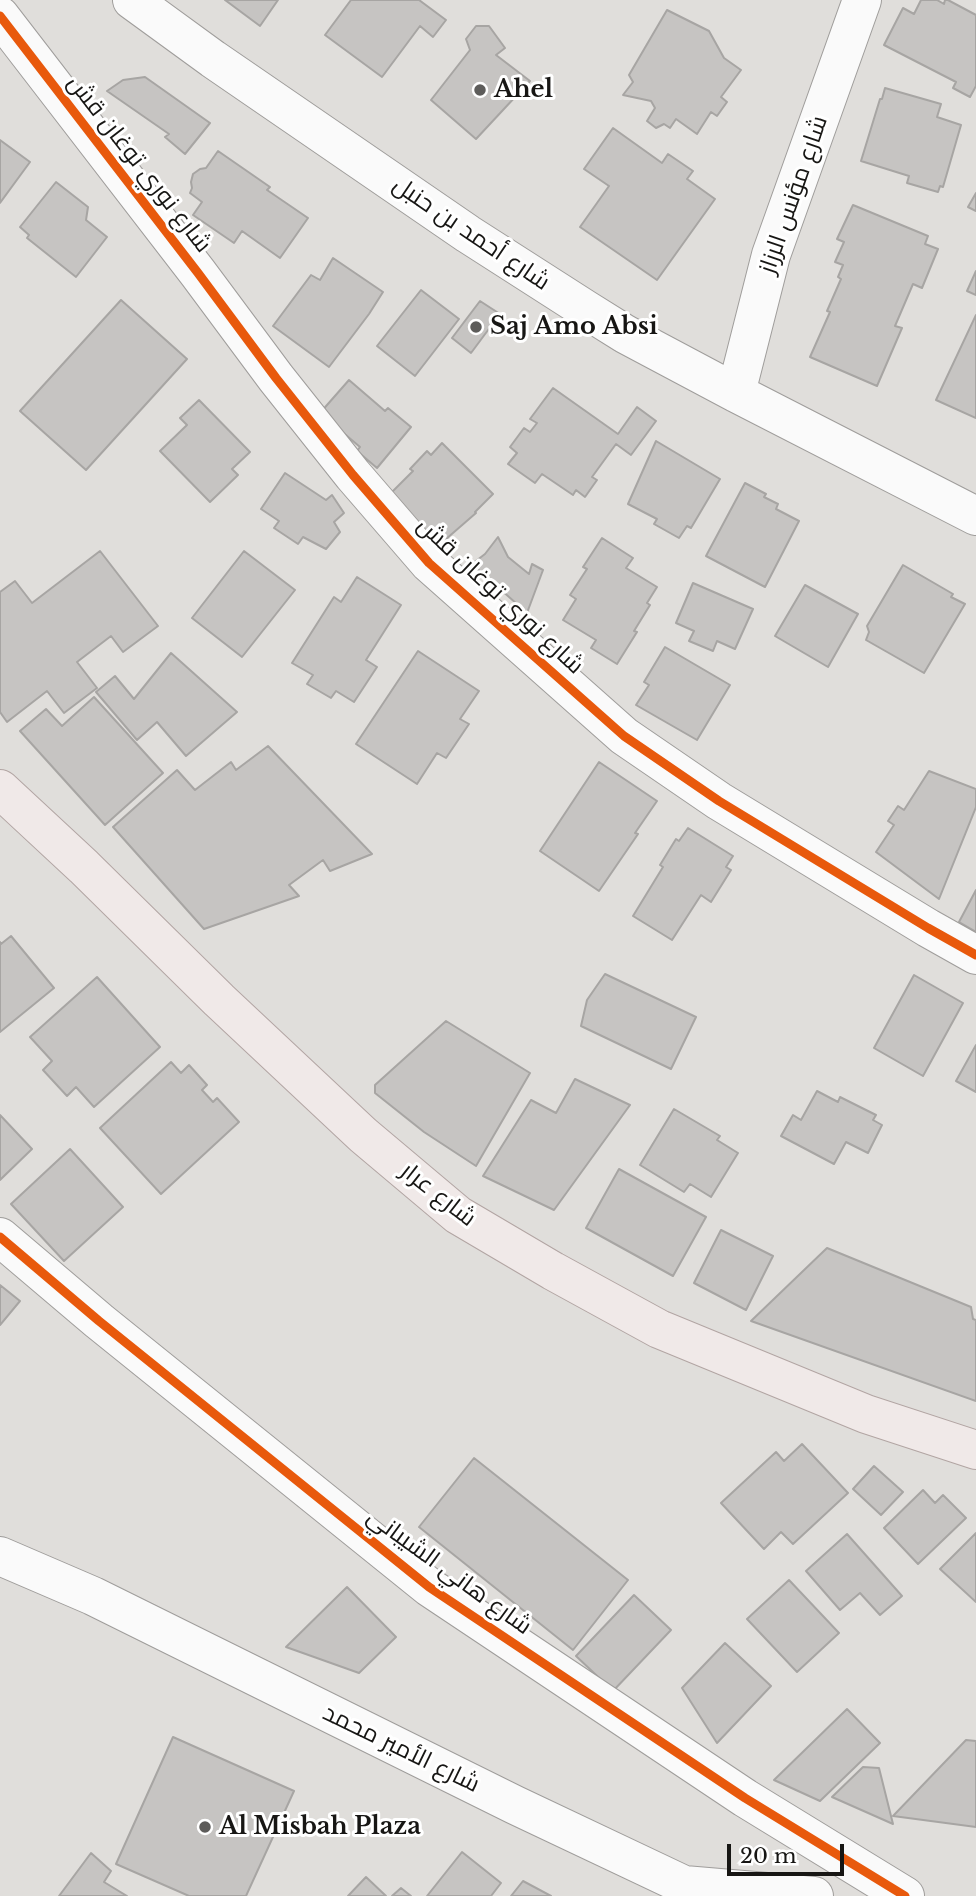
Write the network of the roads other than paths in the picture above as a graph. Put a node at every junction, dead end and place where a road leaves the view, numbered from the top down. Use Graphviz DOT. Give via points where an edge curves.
graph roads {
  1 [pos="132,0"];
  2 [pos="862,0"];
  3 [pos="0,16"];
  4 [pos="736,393"];
  5 [pos="976,516"];
  6 [pos="0,789"];
  7 [pos="976,955"];
  8 [pos="0,1237"];
  9 [pos="976,1450"];
  10 [pos="0,1556"];
  11 [pos="694,1891"];
  12 [pos="814,1896"];
  13 [pos="905,1896"];
  1 -- 4 [label="street, شارع أحمد بن حنبل" via="468,234 625,334"];
  2 -- 4 [label="street, شارع مؤنس الرزاز" via="771,255"];
  3 -- 7 [label="street, شارع نوري توغان قش" via="276,377 429,563 624,736 719,801"];
  4 -- 5 [label="street, شارع أحمد بن حنبل"];
  6 -- 9 [label="main road, شارع عرار" via="354,1126 458,1215 659,1329 866,1414"];
  8 -- 13 [label="street, شارع هاني الشيباني" via="429,1587 744,1798"];
  10 -- 11 [label="street, شارع الأمير محمد" via="93,1597"];
  11 -- 12 [label="street, شارع الأمير محمد"];
}
